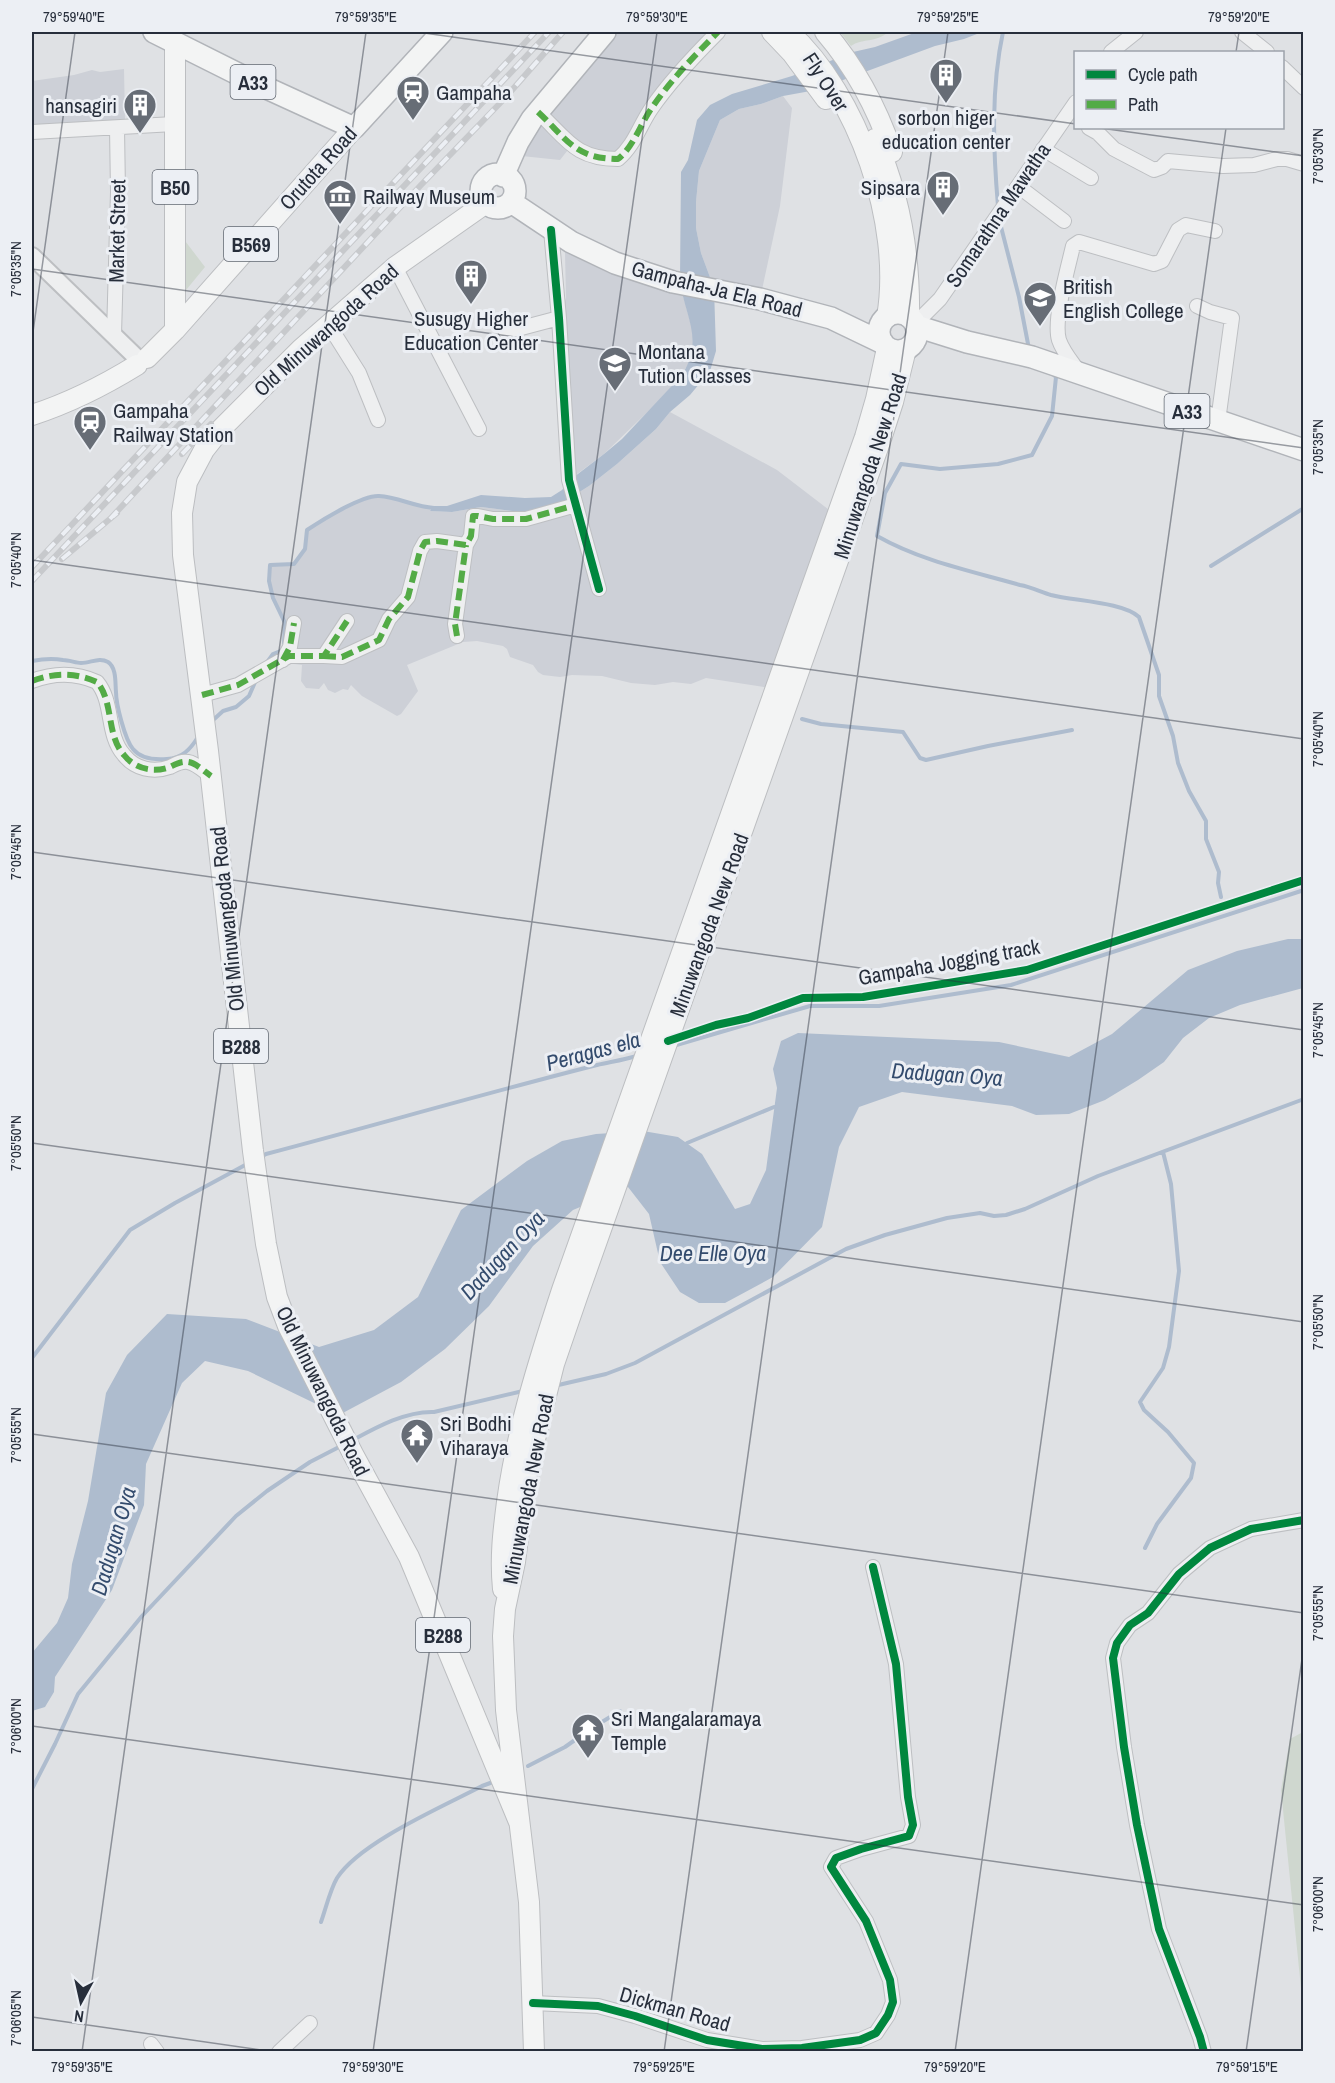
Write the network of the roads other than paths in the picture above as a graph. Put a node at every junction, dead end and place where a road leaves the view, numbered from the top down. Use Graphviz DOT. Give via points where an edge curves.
graph roads {
  1 [pos="154,32"];
  2 [pos="442,32"];
  3 [pos="605,32"];
  4 [pos="718,32"];
  5 [pos="772,32"];
  6 [pos="789,32"];
  7 [pos="805,32"];
  8 [pos="825,32"];
  9 [pos="1136,32"];
  10 [pos="1242,32"];
  11 [pos="175,43"];
  12 [pos="1113,51"];
  13 [pos="1266,51"];
  14 [pos="1284,69"];
  15 [pos="1304,88"];
  16 [pos="538,112"];
  17 [pos="1071,117"];
  18 [pos="174,124"];
  19 [pos="117,128"];
  20 [pos="354,128"];
  21 [pos="1090,129"];
  22 [pos="32,132"];
  23 [pos="865,133"];
  24 [pos="1043,149"];
  25 [pos="1304,164"];
  26 [pos="503,176"];
  27 [pos="1091,178"];
  28 [pos="1018,186"];
  29 [pos="881,199"];
  30 [pos="511,202"];
  31 [pos="486,203"];
  32 [pos="1064,221"];
  33 [pos="903,224"];
  34 [pos="551,230"];
  35 [pos="1215,231"];
  36 [pos="32,256"];
  37 [pos="395,267"];
  38 [pos="1197,306"];
  39 [pos="886,317"];
  40 [pos="559,318"];
  41 [pos="831,318"];
  42 [pos="327,326"];
  43 [pos="175,330"];
  44 [pos="506,332"];
  45 [pos="114,335"];
  46 [pos="904,336"];
  47 [pos="140,360"];
  48 [pos="1075,371"];
  49 [pos="32,415"];
  50 [pos="378,420"];
  51 [pos="1218,421"];
  52 [pos="479,429"];
  53 [pos="1304,450"];
  54 [pos="574,502"];
  55 [pos="466,545"];
  56 [pos="599,589"];
  57 [pos="347,621"];
  58 [pos="294,623"];
  59 [pos="457,636"];
  60 [pos="324,656"];
  61 [pos="283,660"];
  62 [pos="32,681"];
  63 [pos="202,695"];
  64 [pos="211,776"];
  65 [pos="1304,1520"];
  66 [pos="873,1567"];
  67 [pos="519,1822"];
  68 [pos="533,2002"];
  69 [pos="310,2022"];
  70 [pos="279,2052"];
  71 [pos="534,2052"];
  72 [pos="1204,2052"];
  1 -- 11 [label="highway, A33"];
  2 -- 20 [label="highway, Orutota Road"];
  3 -- 16 [label="highway"];
  4 -- 16 [label="street" via="651,108 618,159 591,156 571,146"];
  5 -- 29 [label="main road" via="822,94"];
  6 -- 23 [label="main road, Fly Over" via="817,62"];
  7 -- 23 [label="main road, Fly Over" via="838,73"];
  8 -- 33 [label="main road" via="861,82 882,126 900,176"];
  9 -- 12 [label="street"];
  10 -- 13 [label="street"];
  11 -- 18 [label="main road, B50"];
  11 -- 20 [label="highway, A33"];
  14 -- 15 [label="street"];
  16 -- 26 [label="highway" via="518,142"];
  17 -- 24 [label="street, Somarathna Mawatha"];
  18 -- 19 [label="street"];
  18 -- 43 [label="main road, B50"];
  19 -- 22 [label="street"];
  19 -- 45 [label="street, Market Street"];
  20 -- 43 [label="main road, Orutota Road / B569"];
  21 -- 25 [label="street" via="1114,149 1154,170 1168,160 1223,166 1287,159"];
  23 -- 29 [label="main road"];
  23 -- 33 [label="main road" via="890,177"];
  24 -- 27 [label="street"];
  24 -- 28 [label="street, Somarathna Mawatha"];
  26 -- 30 [label="highway" via="513,184"];
  26 -- 31 [label="highway" via="493,176 484,182 481,192"];
  28 -- 32 [label="street"];
  28 -- 46 [label="street, Somarathna Mawatha" via="940,299"];
  29 -- 39 [label="main road" via="891,264"];
  30 -- 31 [label="highway" via="498,208"];
  30 -- 34 [label="highway, Gampaha-Ja Ela Road / A33"];
  31 -- 37 [label="main road, Old Minuwangoda Road / B288"];
  33 -- 46 [label="main road, Minuwangoda New Road" via="909,273"];
  34 -- 40 [label="street"];
  34 -- 41 [label="highway, Gampaha-Ja Ela Road / A33" via="615,263 673,282 714,288"];
  35 -- 48 [label="street" via="1186,225 1178,230 1162,261 1154,264 1079,242 1073,246 1058,337"];
  36 -- 45 [label="street"];
  37 -- 42 [label="main road, Old Minuwangoda Road / B288"];
  37 -- 52 [label="street"];
  38 -- 51 [label="street" via="1232,318"];
  39 -- 41 [label="highway, Gampaha-Ja Ela Road / A33"];
  39 -- 46 [label="highway" via="879,331"];
  40 -- 44 [label="street"];
  40 -- 54 [label="street" via="569,480"];
  41 -- 46 [label="highway, Gampaha-Ja Ela Road / A33"];
  42 -- 50 [label="street" via="359,373"];
  42 -- 63 [label="main road, Old Minuwangoda Road / B288" via="219,431 187,482 182,513 183,555"];
  43 -- 47 [label="main road, Orutota Road / B569"];
  45 -- 47 [label="street"];
  46 -- 48 [label="highway, Gampaha-Ja Ela Road / A33" via="967,342"];
  46 -- 67 [label="main road, Minuwangoda New Road" via="893,402 880,442 586,1246 534,1408 525,1482 513,1518 503,1636"];
  47 -- 49 [label="main road, B569" via="99,387"];
  48 -- 51 [label="highway, Gampaha-Ja Ela Road / A33"];
  51 -- 53 [label="highway, Gampaha-Ja Ela Road / A33"];
  54 -- 55 [label="street" via="526,519 473,516"];
  54 -- 56 [label="street"];
  55 -- 59 [label="street" via="455,624"];
  55 -- 60 [label="street" via="425,542 408,597 389,618 379,640 342,657"];
  57 -- 60 [label="street"];
  58 -- 61 [label="street" via="290,647"];
  60 -- 61 [label="street"];
  61 -- 63 [label="street" via="238,685"];
  62 -- 64 [label="street" via="65,674 97,682 105,695 119,749 128,760 154,770 190,762"];
  63 -- 64 [label="main road, Old Minuwangoda Road / B288"];
  64 -- 67 [label="main road, Old Minuwangoda Road / B288" via="261,1214 277,1297 293,1337 409,1557"];
  65 -- 72 [label="street" via="1251,1529 1210,1548 1179,1574 1148,1613 1130,1625 1117,1643 1113,1658 1137,1825 1159,1929"];
  66 -- 68 [label="street, Dickman Road" via="896,1664 913,1825 909,1836 836,1858 831,1867 866,1921 890,1980 893,2002 876,2034 802,2048 762,2049 707,2040 598,2006"];
  67 -- 68 [label="main road, B288"];
  68 -- 71 [label="main road, B288"];
  69 -- 70 [label="street"];
}
